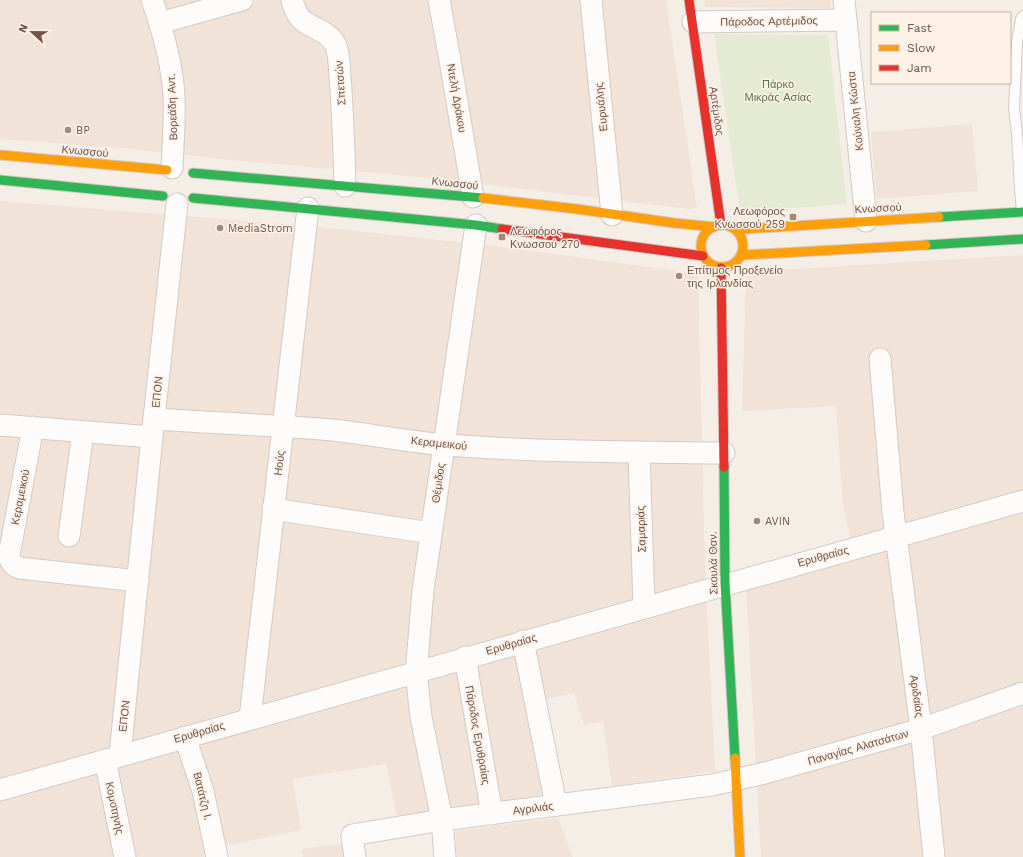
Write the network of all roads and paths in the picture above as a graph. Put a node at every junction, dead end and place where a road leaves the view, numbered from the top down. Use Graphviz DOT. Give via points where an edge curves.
graph roads {
  1 [pos="152,0"];
  2 [pos="242,0"];
  3 [pos="292,0"];
  4 [pos="438,0"];
  5 [pos="591,0"];
  6 [pos="689,0"];
  7 [pos="845,10"];
  8 [pos="1023,16"];
  9 [pos="692,22"];
  10 [pos="160,23"];
  11 [pos="0,155"];
  12 [pos="178,171"];
  13 [pos="0,180"];
  14 [pos="345,186"];
  15 [pos="1021,188"];
  16 [pos="181,193"];
  17 [pos="473,197"];
  18 [pos="308,208"];
  19 [pos="1022,212"];
  20 [pos="612,215"];
  21 [pos="866,221"];
  22 [pos="476,225"];
  23 [pos="717,226"];
  24 [pos="734,228"];
  25 [pos="1023,238"];
  26 [pos="742,255"];
  27 [pos="703,256"];
  28 [pos="721,268"];
  29 [pos="880,359"];
  30 [pos="0,425"];
  31 [pos="283,426"];
  32 [pos="33,427"];
  33 [pos="153,428"];
  34 [pos="83,432"];
  35 [pos="444,444"];
  36 [pos="639,452"];
  37 [pos="724,453"];
  38 [pos="1023,501"];
  39 [pos="273,509"];
  40 [pos="431,533"];
  41 [pos="69,536"];
  42 [pos="896,536"];
  43 [pos="138,581"];
  44 [pos="725,583"];
  45 [pos="644,606"];
  46 [pos="523,641"];
  47 [pos="465,657"];
  48 [pos="416,671"];
  49 [pos="1023,693"];
  50 [pos="250,718"];
  51 [pos="921,728"];
  52 [pos="185,737"];
  53 [pos="113,758"];
  54 [pos="736,780"];
  55 [pos="0,790"];
  56 [pos="556,805"];
  57 [pos="492,814"];
  58 [pos="442,820"];
  59 [pos="125,857"];
  60 [pos="217,857"];
  61 [pos="355,857"];
  62 [pos="445,857"];
  63 [pos="740,857"];
  64 [pos="934,857"];
  1 -- 10 [label="street, Βορεάδη Αντ."];
  2 -- 10 [label="street"];
  3 -- 14 [label="street, Σπετσών" via="300,19 328,35 337,50"];
  4 -- 17 [label="street, Ντελή Δράκου"];
  5 -- 20 [label="street, Ευρυάλης"];
  6 -- 9 [label="main road, Αρτέμιδος"];
  7 -- 9 [label="street, Πάροδος Αρτέμιδος"];
  7 -- 21 [label="street, Κούναλη Κώστα"];
  8 -- 15 [label="lane" via="1016,42 1014,108"];
  9 -- 23 [label="main road, Αρτέμιδος"];
  10 -- 12 [label="street, Βορεάδη Αντ." via="174,95"];
  11 -- 12 [label="main road, Κνωσσού"];
  12 -- 14 [label="main road, Κνωσσού"];
  12 -- 16 [label="main road" via="196,178"];
  13 -- 16 [label="main road"];
  14 -- 17 [label="main road, Κνωσσού"];
  15 -- 19 [label="lane"];
  16 -- 18 [label="main road"];
  16 -- 33 [label="street, ΕΠΟΝ"];
  17 -- 20 [label="main road, Κνωσσού"];
  18 -- 22 [label="main road"];
  18 -- 31 [label="street, Ηούς"];
  19 -- 21 [label="main road, Κνωσσού"];
  20 -- 23 [label="main road, Κνωσσού"];
  21 -- 24 [label="main road, Κνωσσού"];
  22 -- 27 [label="main road"];
  22 -- 35 [label="street, Θέμιδος"];
  23 -- 24 [label="main road" via="728,225"];
  23 -- 27 [label="main road" via="707,231 701,241 700,249"];
  24 -- 26 [label="main road" via="742,238"];
  25 -- 26 [label="main road"];
  26 -- 28 [label="main road" via="736,263"];
  27 -- 28 [label="main road" via="710,264"];
  28 -- 37 [label="main road, Σκουλά Θαν."];
  29 -- 42 [label="street, Αριδαίας"];
  30 -- 32 [label="street, Κεραμεικού"];
  31 -- 33 [label="street, Κεραμεικού"];
  31 -- 35 [label="street, Κεραμεικού"];
  31 -- 39 [label="street, Ηούς"];
  32 -- 34 [label="street, Κεραμεικού"];
  32 -- 43 [label="street, Κεραμεικού" via="9,555 10,561 18,568"];
  33 -- 34 [label="street, Κεραμεικού"];
  33 -- 43 [label="street, ΕΠΟΝ"];
  34 -- 41 [label="street"];
  35 -- 36 [label="street, Κεραμεικού"];
  35 -- 40 [label="street, Θέμιδος"];
  36 -- 37 [label="street, Κεραμεικού"];
  36 -- 45 [label="street, Σαμαριάς"];
  37 -- 44 [label="main road, Σκουλά Θαν."];
  38 -- 42 [label="street, Ερυθραίας"];
  39 -- 40 [label="street"];
  39 -- 50 [label="street, Ηούς"];
  40 -- 48 [label="street, Θέμιδος" via="420,612"];
  42 -- 44 [label="street, Ερυθραίας"];
  42 -- 51 [label="street, Αριδαίας"];
  43 -- 53 [label="street, ΕΠΟΝ"];
  44 -- 45 [label="street, Ερυθραίας"];
  44 -- 54 [label="main road, Σκουλά Θαν."];
  45 -- 46 [label="street, Ερυθραίας"];
  46 -- 47 [label="street, Ερυθραίας"];
  46 -- 56 [label="street"];
  47 -- 48 [label="street, Ερυθραίας"];
  47 -- 57 [label="street, Πάροδος Ερυθραίας"];
  48 -- 50 [label="street, Ερυθραίας"];
  48 -- 58 [label="street, Θέμιδος" via="421,717"];
  49 -- 51 [label="street, Παναγίας Αλατσάτων"];
  50 -- 52 [label="street, Ερυθραίας"];
  51 -- 54 [label="street, Παναγίας Αλατσάτων"];
  51 -- 64 [label="street, Αριδαίας"];
  52 -- 53 [label="street, Ερυθραίας"];
  52 -- 60 [label="street, Βατάτζη Ι." via="203,791"];
  53 -- 55 [label="street, Ερυθραίας"];
  53 -- 59 [label="street, Κομοτηνής"];
  54 -- 56 [label="street, Αγριλιάς"];
  54 -- 63 [label="main road, Σκουλά Θαν."];
  56 -- 57 [label="street, Αγριλιάς"];
  57 -- 58 [label="street, Αγριλιάς"];
  58 -- 61 [label="street, Αγριλιάς" via="352,835"];
  58 -- 62 [label="street, Θέμιδος"];
}
